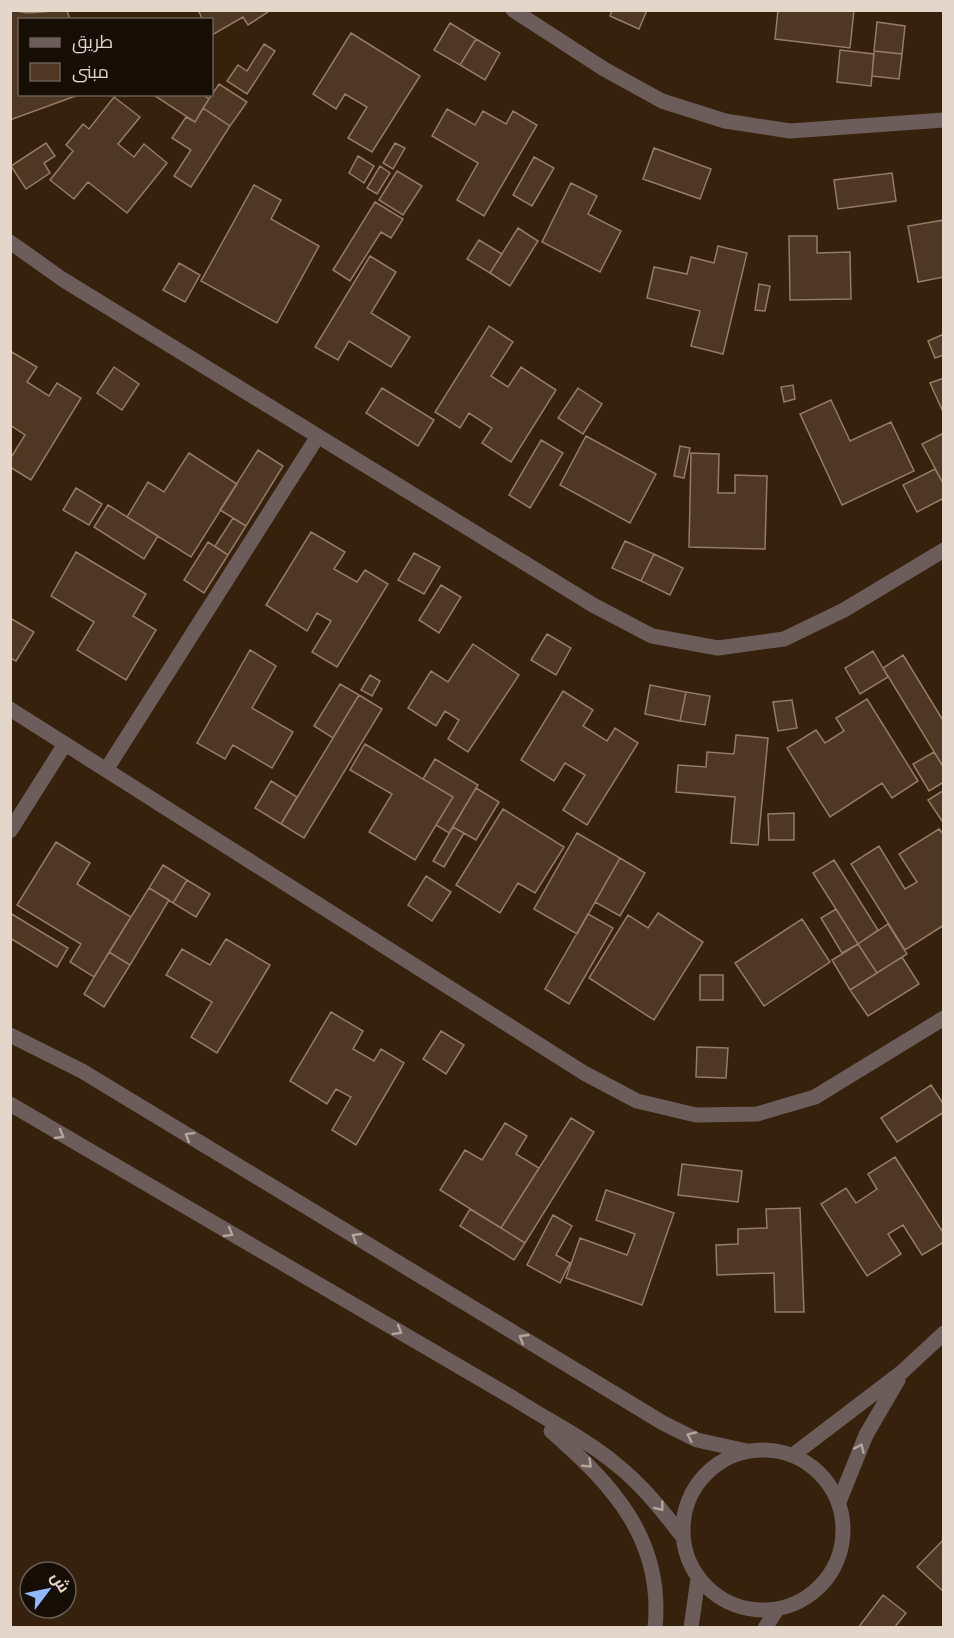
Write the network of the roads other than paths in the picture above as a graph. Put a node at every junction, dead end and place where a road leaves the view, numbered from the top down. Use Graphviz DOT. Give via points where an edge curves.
graph roads {
  1 [pos="513,10"];
  2 [pos="944,120"];
  3 [pos="10,242"];
  4 [pos="318,436"];
  5 [pos="944,550"];
  6 [pos="10,709"];
  7 [pos="65,744"];
  8 [pos="106,770"];
  9 [pos="10,831"];
  10 [pos="944,1017"];
  11 [pos="10,1035"];
  12 [pos="10,1104"];
  13 [pos="944,1333"];
  14 [pos="902,1372"];
  15 [pos="513,1398"];
  16 [pos="747,1451"];
  17 [pos="793,1455"];
  18 [pos="839,1502"];
  19 [pos="682,1536"];
  20 [pos="698,1578"];
  21 [pos="776,1611"];
  22 [pos="655,1628"];
  23 [pos="691,1628"];
  24 [pos="765,1628"];
  1 -- 2 [label="street" via="662,101 724,121 789,131"];
  3 -- 4 [label="street" via="62,279"];
  4 -- 5 [label="street" via="593,605 652,636 718,648 784,639 844,610"];
  4 -- 8 [label="street"];
  6 -- 7 [label="street"];
  7 -- 8 [label="street"];
  7 -- 9 [label="street"];
  8 -- 10 [label="street" via="584,1073 638,1101 696,1115 757,1114 815,1097"];
  16 -- 11 [label="street, one-way" via="697,1440 663,1423 82,1071"];
  12 -- 15 [label="street, one-way"];
  13 -- 14 [label="street"];
  14 -- 17 [label="street"];
  18 -- 14 [label="street, one-way" via="866,1435"];
  15 -- 19 [label="street, one-way" via="616,1464 652,1498"];
  15 -- 22 [label="street, one-way" via="595,1470 634,1521 654,1581"];
  16 -- 17 [label="street"];
  16 -- 19 [label="street" via="720,1462 699,1481 686,1507"];
  17 -- 18 [label="street" via="821,1474"];
  18 -- 21 [label="street" via="844,1531 839,1559 825,1583 802,1601"];
  19 -- 20 [label="street" via="687,1558"];
  20 -- 21 [label="street" via="719,1598 746,1610"];
  20 -- 23 [label="street"];
  21 -- 24 [label="street"];
}
